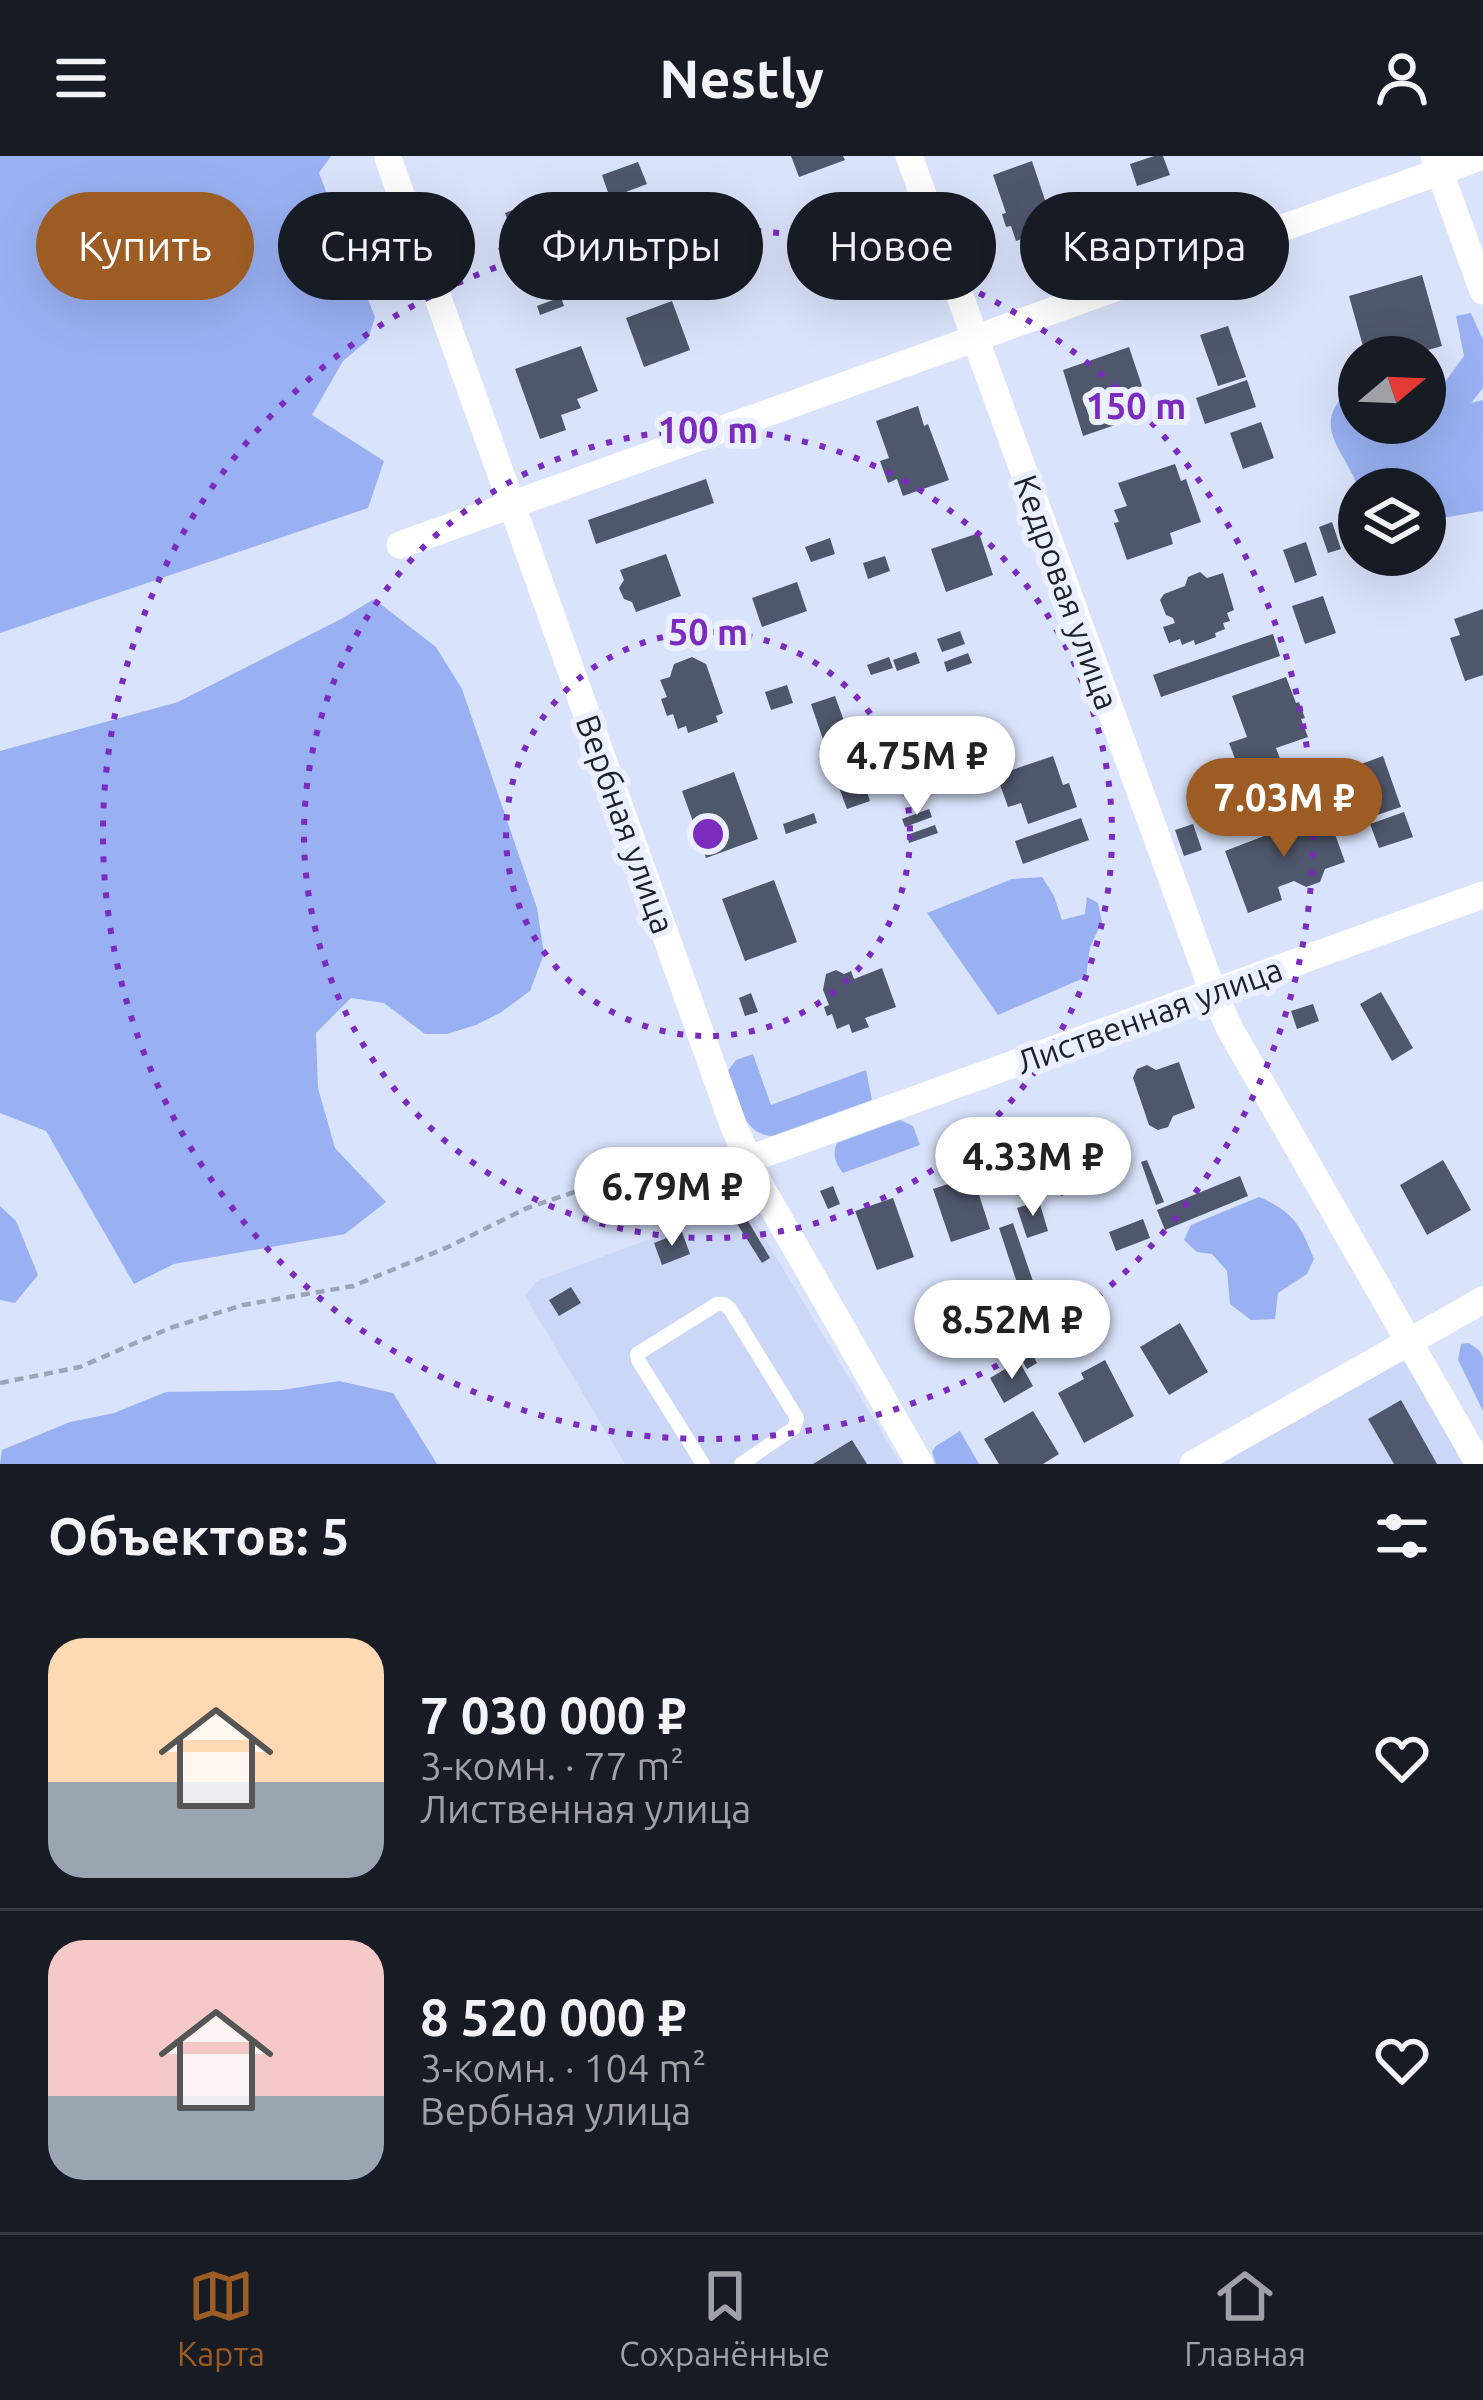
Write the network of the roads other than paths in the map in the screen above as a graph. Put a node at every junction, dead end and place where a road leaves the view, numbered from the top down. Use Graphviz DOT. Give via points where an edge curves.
graph roads {
  1 [pos="909,156"];
  2 [pos="1483,156"];
  3 [pos="388,158"];
  4 [pos="1437,164"];
  5 [pos="1483,291"];
  6 [pos="975,339"];
  7 [pos="512,506"];
  8 [pos="400,544"];
  9 [pos="1483,895"];
  10 [pos="1213,992"];
  11 [pos="747,1160"];
  12 [pos="1483,1300"];
  13 [pos="1409,1341"];
  14 [pos="764,1458"];
  15 [pos="703,1464"];
  16 [pos="741,1464"];
  17 [pos="920,1464"];
  18 [pos="1193,1464"];
  19 [pos="1479,1464"];
  1 -- 6 [label="street, Кедровая улица"];
  2 -- 4 [label="street"];
  3 -- 7 [label="street, Вербная улица"];
  4 -- 5 [label="street"];
  4 -- 6 [label="street"];
  6 -- 7 [label="street"];
  6 -- 10 [label="street, Кедровая улица"];
  7 -- 8 [label="street"];
  7 -- 11 [label="street, Вербная улица"];
  9 -- 10 [label="street, Лиственная улица"];
  10 -- 11 [label="street, Лиственная улица"];
  10 -- 13 [label="street, Кедровая улица"];
  11 -- 17 [label="street, Вербная улица"];
  12 -- 13 [label="street"];
  13 -- 18 [label="street"];
  13 -- 19 [label="street, Кедровая улица"];
  14 -- 15 [label="lane" via="797,1418 730,1309 716,1304 637,1354"];
  14 -- 16 [label="lane"];
}
